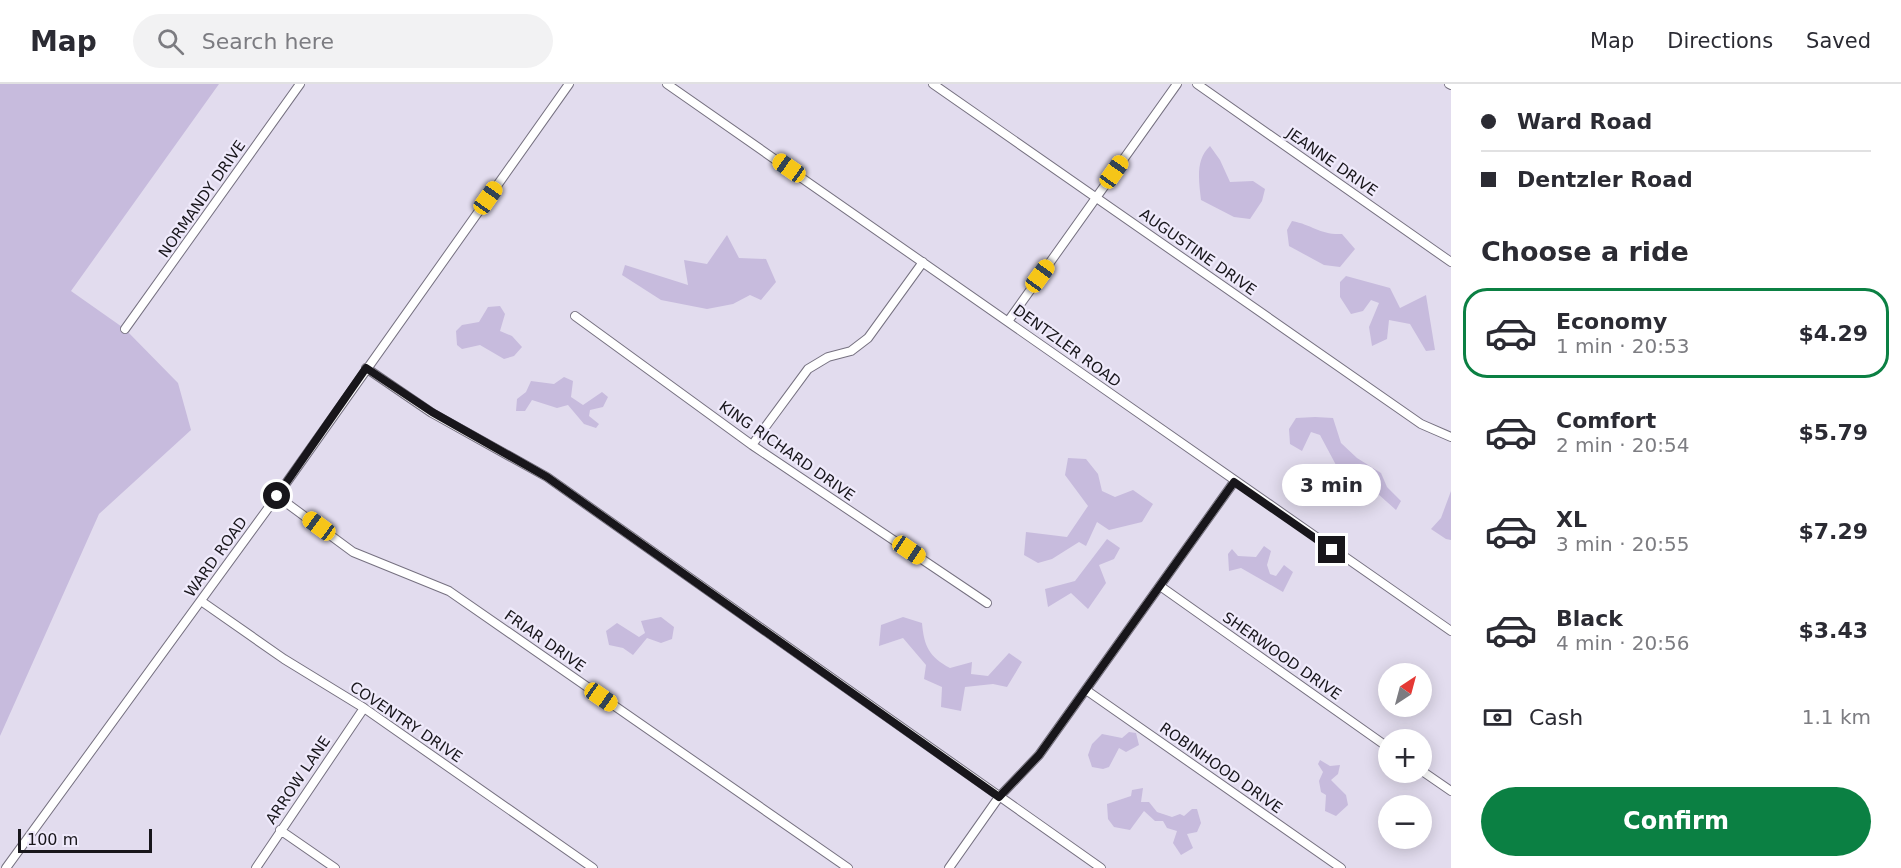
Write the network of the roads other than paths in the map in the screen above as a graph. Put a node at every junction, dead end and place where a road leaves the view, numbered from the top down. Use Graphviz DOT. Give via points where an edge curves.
graph roads {
  1 [pos="300,84"];
  2 [pos="569,84"];
  3 [pos="667,84"];
  4 [pos="933,84"];
  5 [pos="1177,84"];
  6 [pos="1197,84"];
  7 [pos="1096,197"];
  8 [pos="923,262"];
  9 [pos="1451,262"];
  10 [pos="575,316"];
  11 [pos="1009,320"];
  12 [pos="125,329"];
  13 [pos="366,368"];
  14 [pos="1451,437"];
  15 [pos="752,446"];
  16 [pos="1234,482"];
  17 [pos="277,496"];
  18 [pos="1160,586"];
  19 [pos="201,601"];
  20 [pos="987,603"];
  21 [pos="1451,631"];
  22 [pos="1086,690"];
  23 [pos="364,708"];
  24 [pos="1378,740"];
  25 [pos="1432,778"];
  26 [pos="1451,791"];
  27 [pos="999,797"];
  28 [pos="280,830"];
  29 [pos="6,868"];
  30 [pos="256,868"];
  31 [pos="335,868"];
  32 [pos="593,868"];
  33 [pos="848,868"];
  34 [pos="949,868"];
  35 [pos="1101,868"];
  36 [pos="1341,868"];
  1 -- 12 [label="street, NORMANDY DRIVE"];
  2 -- 13 [label="street, WARD ROAD"];
  3 -- 8 [label="street, DENTZLER ROAD"];
  4 -- 7 [label="street, AUGUSTINE DRIVE"];
  5 -- 7 [label="street"];
  6 -- 9 [label="street, JEANNE DRIVE"];
  7 -- 11 [label="street"];
  7 -- 14 [label="street, AUGUSTINE DRIVE" via="1421,424"];
  8 -- 11 [label="street, DENTZLER ROAD"];
  8 -- 15 [label="street" via="868,338 851,351 828,357 808,369"];
  10 -- 15 [label="street, KING RICHARD DRIVE"];
  11 -- 16 [label="street, DENTZLER ROAD"];
  13 -- 17 [label="street, WARD ROAD"];
  13 -- 27 [label="street" via="432,412 547,477"];
  15 -- 20 [label="street, KING RICHARD DRIVE"];
  16 -- 18 [label="street"];
  16 -- 21 [label="street, DENTZLER ROAD"];
  17 -- 19 [label="street, WARD ROAD"];
  17 -- 33 [label="street, FRIAR DRIVE" via="353,552 450,591"];
  18 -- 22 [label="street"];
  18 -- 24 [label="street, SHERWOOD DRIVE"];
  19 -- 23 [label="street, COVENTRY DRIVE"];
  19 -- 29 [label="street, WARD ROAD"];
  22 -- 27 [label="street" via="1039,755"];
  22 -- 36 [label="street, ROBINHOOD DRIVE"];
  23 -- 28 [label="street, ARROW LANE"];
  23 -- 32 [label="street, COVENTRY DRIVE"];
  25 -- 26 [label="street"];
  27 -- 34 [label="street"];
  27 -- 35 [label="street"];
  28 -- 30 [label="street, ARROW LANE"];
  28 -- 31 [label="street"];
}
